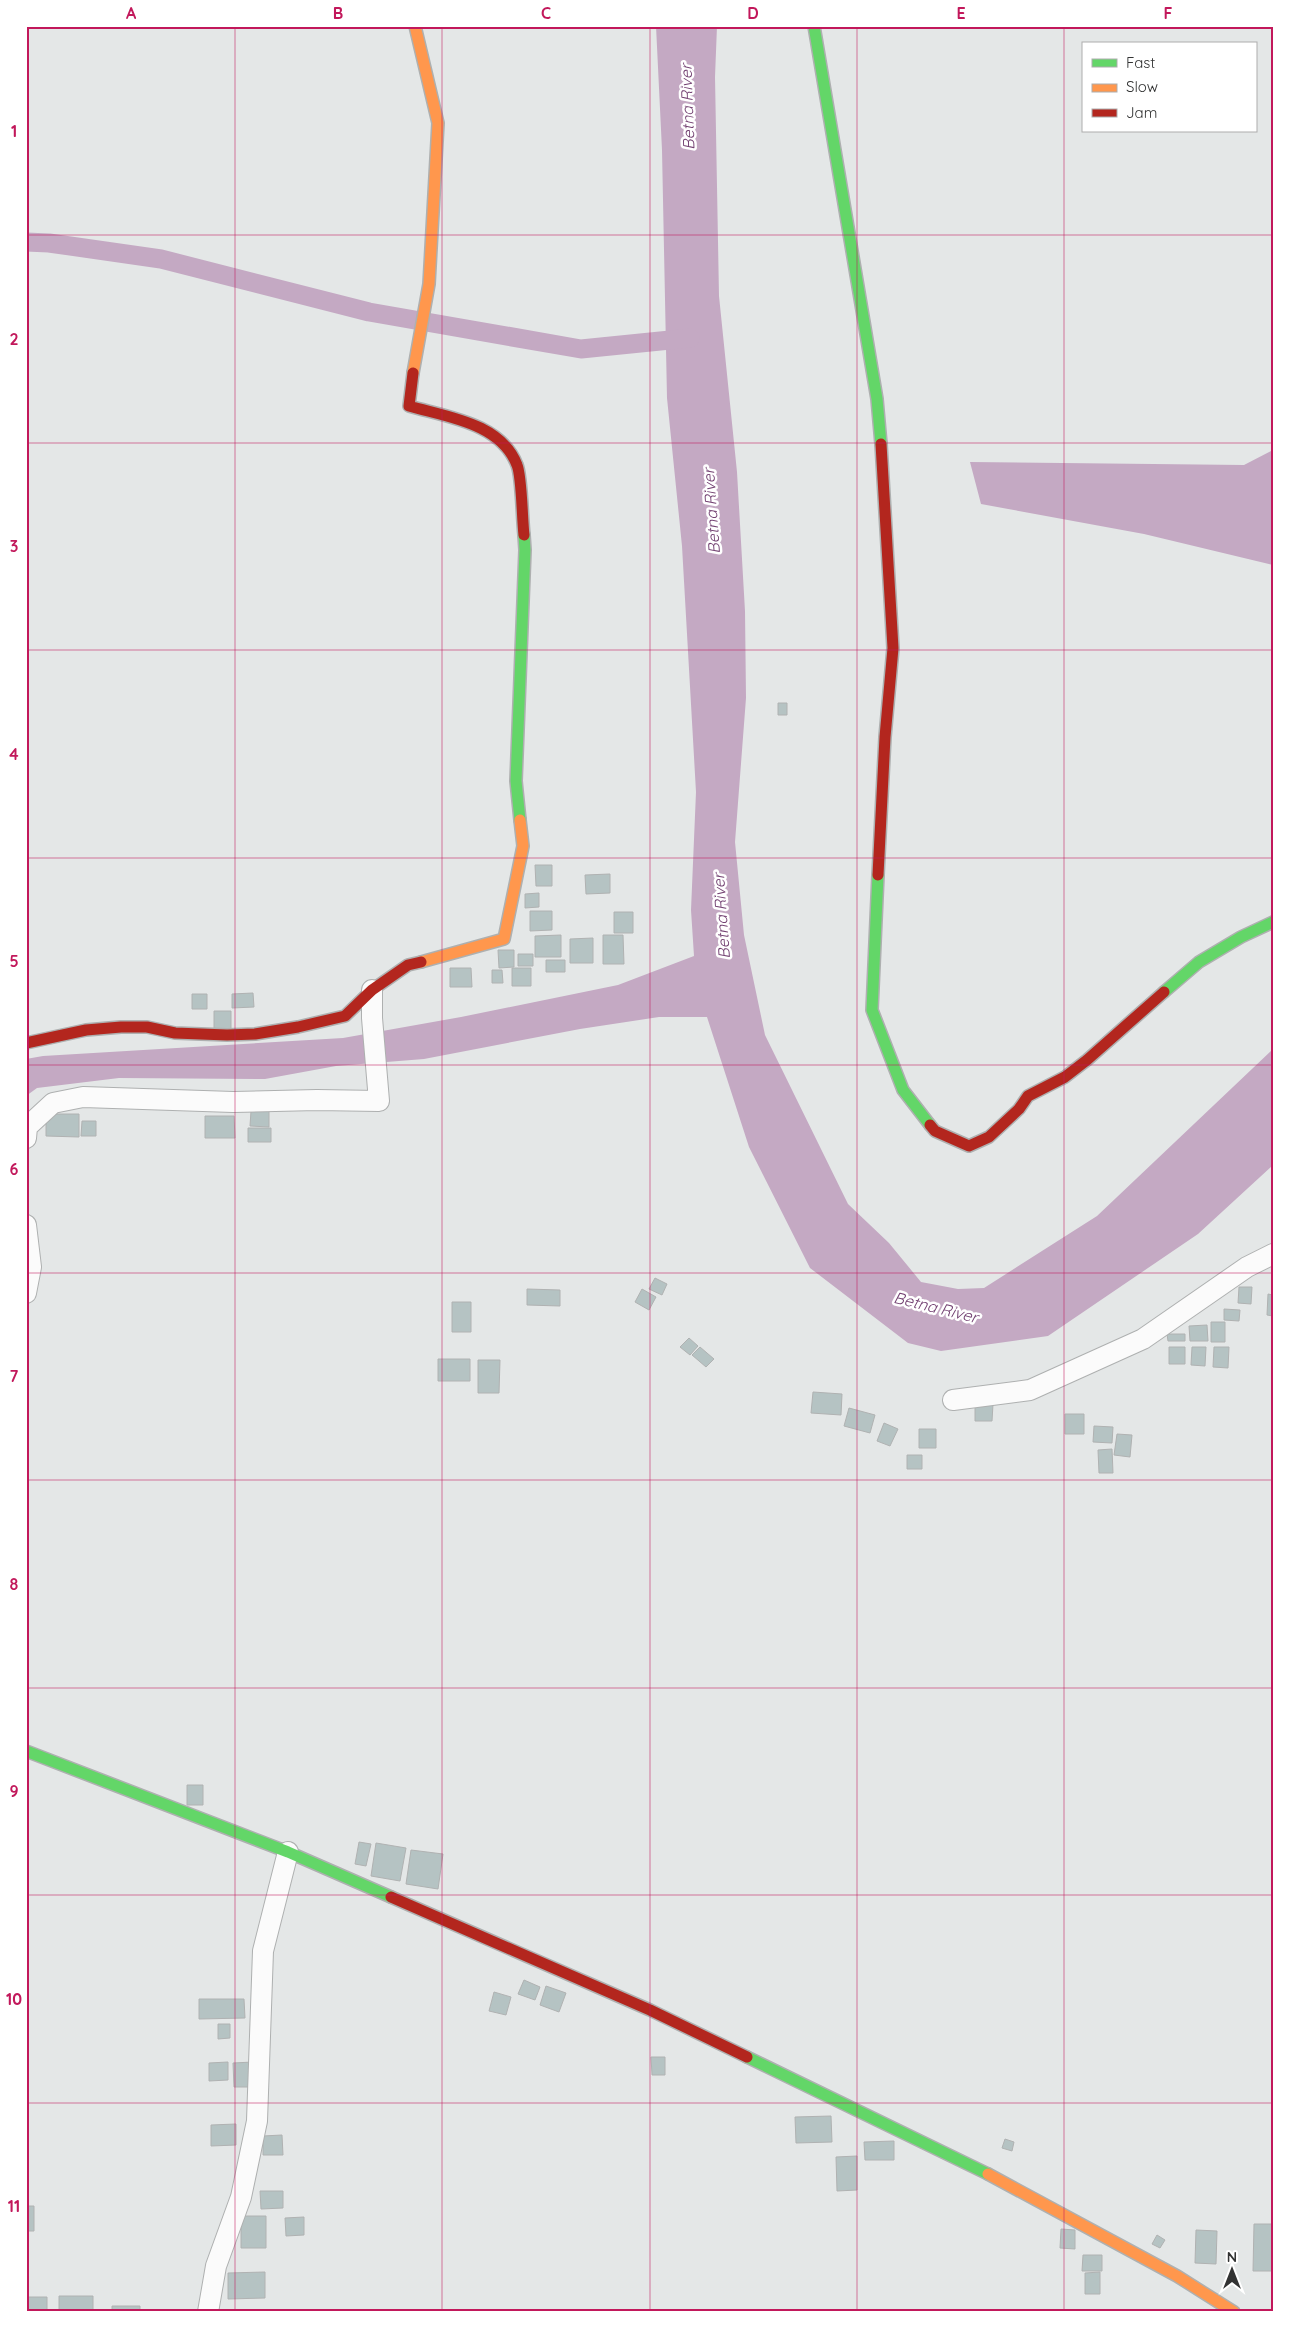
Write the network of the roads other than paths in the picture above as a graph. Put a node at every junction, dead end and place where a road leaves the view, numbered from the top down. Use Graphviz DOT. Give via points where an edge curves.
graph roads {
  1 [pos="415,26"];
  2 [pos="814,26"];
  3 [pos="1273,922"];
  4 [pos="372,990"];
  5 [pos="26,1043"];
  6 [pos="26,1138"];
  7 [pos="26,1225"];
  8 [pos="1273,1254"];
  9 [pos="26,1293"];
  10 [pos="953,1400"];
  11 [pos="26,1750"];
  12 [pos="288,1852"];
  13 [pos="208,2312"];
  14 [pos="1234,2312"];
  1 -- 4 [label="street" via="438,124 429,284 409,406 486,429 506,446 518,466 525,550 516,781 523,846 504,939 408,965"];
  2 -- 3 [label="street" via="876,399 885,482 893,648 872,1010 903,1090 935,1131 969,1146 989,1136 1019,1109 1028,1096 1065,1077 1087,1060 1199,962"];
  4 -- 5 [label="street" via="345,1016 255,1034 175,1034 121,1027 86,1030"];
  4 -- 6 [label="street" via="379,1101 233,1102 83,1097 53,1103 27,1127"];
  7 -- 9 [label="street" via="31,1267"];
  8 -- 10 [label="street" via="1247,1267 1142,1339 1030,1390"];
  11 -- 12 [label="street"];
  12 -- 13 [label="street" via="263,1951 257,2121 241,2197 216,2266"];
  12 -- 14 [label="street" via="650,2010 868,2115 988,2174 1177,2276"];
}
